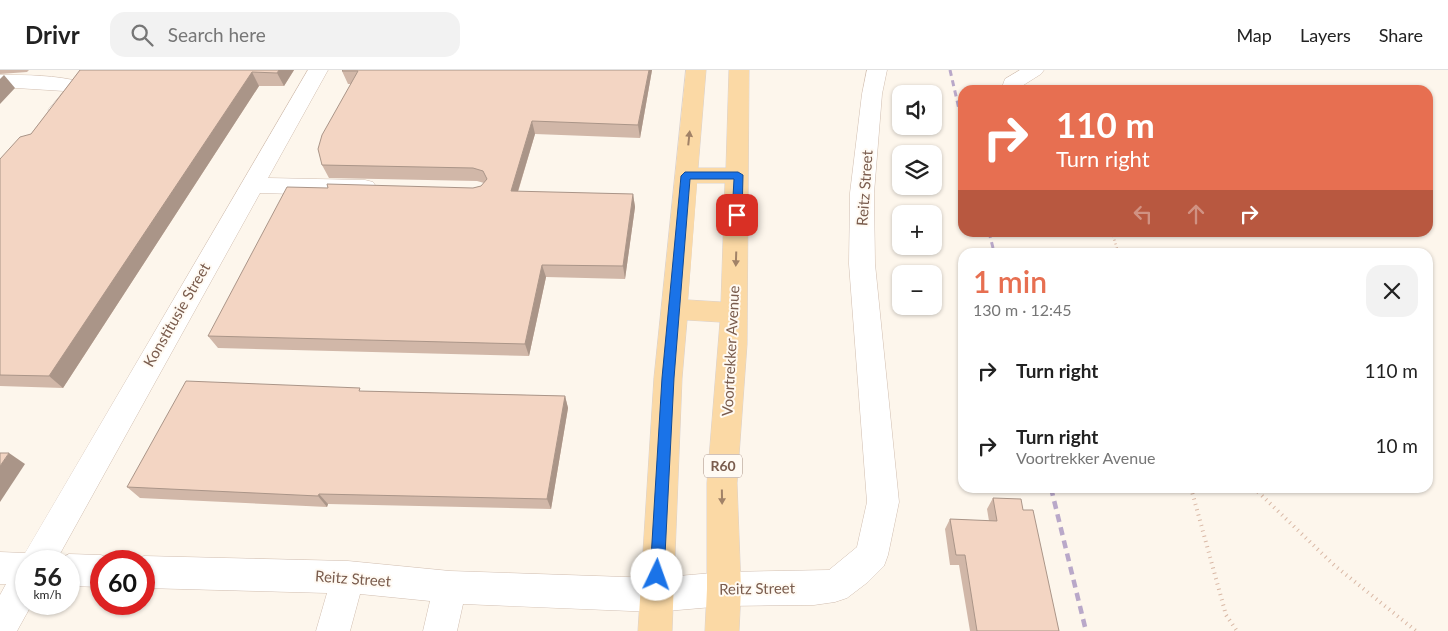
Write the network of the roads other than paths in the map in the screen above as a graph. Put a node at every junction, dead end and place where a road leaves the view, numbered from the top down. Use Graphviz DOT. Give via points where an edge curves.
graph roads {
  1 [pos="318,70"];
  2 [pos="696,70"];
  3 [pos="739,70"];
  4 [pos="878,70"];
  5 [pos="1034,70"];
  6 [pos="0,81"];
  7 [pos="1012,85"];
  8 [pos="46,127"];
  9 [pos="738,175"];
  10 [pos="685,176"];
  11 [pos="251,186"];
  12 [pos="388,189"];
  13 [pos="674,309"];
  14 [pos="734,313"];
  15 [pos="44,550"];
  16 [pos="0,568"];
  17 [pos="15,568"];
  18 [pos="155,572"];
  19 [pos="348,577"];
  20 [pos="450,587"];
  21 [pos="724,589"];
  22 [pos="655,595"];
  23 [pos="15,601"];
  24 [pos="0,628"];
  25 [pos="333,631"];
  26 [pos="440,631"];
  27 [pos="655,631"];
  28 [pos="722,631"];
  1 -- 11 [label="street, Konstitusie Street"];
  10 -- 2 [label="main road, one-way"];
  3 -- 9 [label="main road, Voortrekker Avenue / R60"];
  4 -- 21 [label="street, Reitz Street" via="872,94 862,202 862,264 883,502 872,554 856,571 834,586"];
  5 -- 7 [label="street"];
  6 -- 8 [label="street" via="76,86"];
  9 -- 10 [label="main road"];
  9 -- 14 [label="main road, Voortrekker Avenue / R60, one-way"];
  10 -- 13 [label="main road"];
  11 -- 12 [label="street"];
  11 -- 15 [label="street, Konstitusie Street"];
  13 -- 14 [label="main road"];
  13 -- 22 [label="main road"];
  14 -- 21 [label="main road, Voortrekker Avenue / R60, one-way" via="722,482"];
  16 -- 17 [label="street"];
  18 -- 19 [label="street, Reitz Street"];
  19 -- 20 [label="street, Reitz Street"];
  19 -- 25 [label="street"];
  20 -- 22 [label="street, Reitz Street"];
  20 -- 26 [label="street"];
  21 -- 22 [label="street, Reitz Street"];
  21 -- 28 [label="main road, Voortrekker Avenue / R60"];
  22 -- 27 [label="main road"];
  23 -- 24 [label="street"];
}
